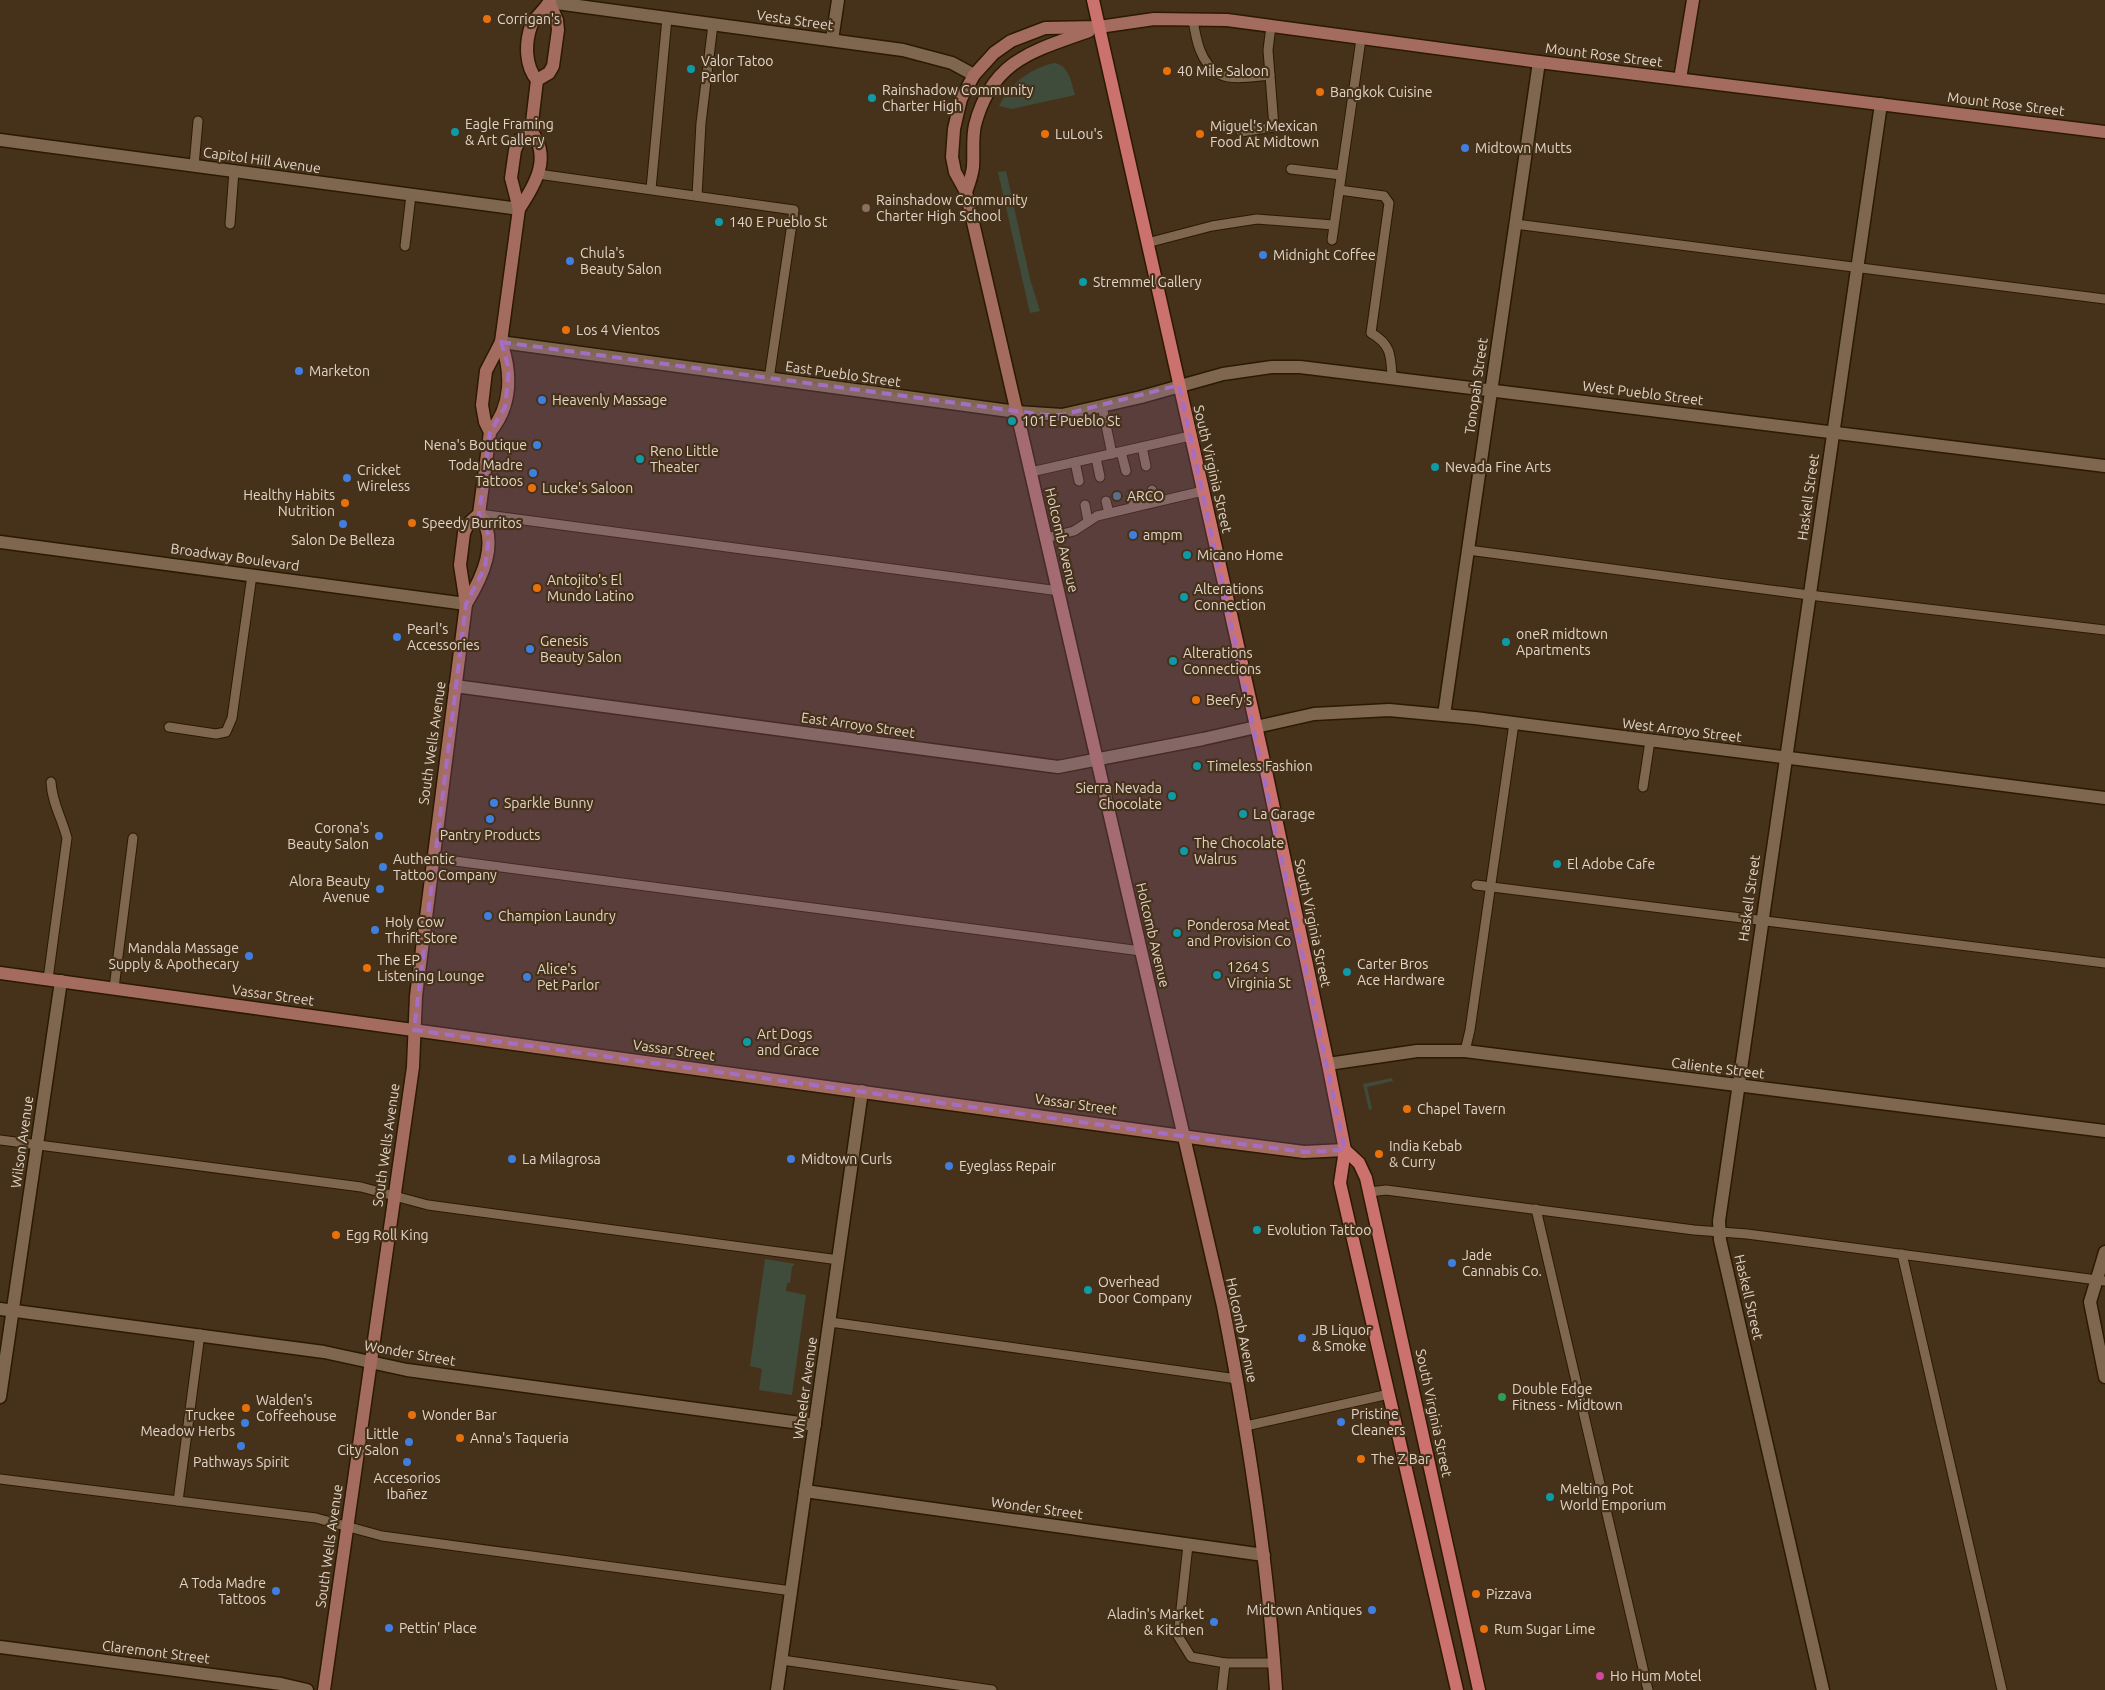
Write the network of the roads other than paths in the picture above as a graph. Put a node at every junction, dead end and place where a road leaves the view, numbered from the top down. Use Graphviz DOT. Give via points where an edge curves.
graph roads {
  1 [pos="838,0"];
  2 [pos="1093,0"];
  3 [pos="1693,0"];
  4 [pos="549,1"];
  5 [pos="667,18"];
  6 [pos="1193,20"];
  7 [pos="713,24"];
  8 [pos="1271,26"];
  9 [pos="1099,27"];
  10 [pos="1361,39"];
  11 [pos="832,40"];
  12 [pos="1539,62"];
  13 [pos="974,75"];
  14 [pos="1270,75"];
  15 [pos="1680,79"];
  16 [pos="537,80"];
  17 [pos="1881,104"];
  18 [pos="198,121"];
  19 [pos="531,131"];
  20 [pos="1241,132"];
  21 [pos="2105,132"];
  22 [pos="0,140"];
  23 [pos="194,166"];
  24 [pos="1291,169"];
  25 [pos="234,171"];
  26 [pos="538,174"];
  27 [pos="1341,175"];
  28 [pos="651,190"];
  29 [pos="1339,190"];
  30 [pos="966,192"];
  31 [pos="411,195"];
  32 [pos="697,196"];
  33 [pos="519,209"];
  34 [pos="230,224"];
  35 [pos="1515,224"];
  36 [pos="1333,225"];
  37 [pos="1332,240"];
  38 [pos="1147,243"];
  39 [pos="405,246"];
  40 [pos="1857,269"];
  41 [pos="2105,299"];
  42 [pos="501,342"];
  43 [pos="1392,377"];
  44 [pos="769,379"];
  45 [pos="1179,385"];
  46 [pos="1491,390"];
  47 [pos="1102,406"];
  48 [pos="1017,412"];
  49 [pos="490,432"];
  50 [pos="1833,432"];
  51 [pos="1190,436"];
  52 [pos="1142,447"];
  53 [pos="1117,453"];
  54 [pos="1096,458"];
  55 [pos="1074,462"];
  56 [pos="1146,466"];
  57 [pos="2105,466"];
  58 [pos="1126,471"];
  59 [pos="1031,472"];
  60 [pos="1100,476"];
  61 [pos="1079,481"];
  62 [pos="1152,490"];
  63 [pos="1203,491"];
  64 [pos="1131,495"];
  65 [pos="1106,501"];
  66 [pos="1154,502"];
  67 [pos="1084,505"];
  68 [pos="1134,507"];
  69 [pos="1109,513"];
  70 [pos="479,514"];
  71 [pos="1088,521"];
  72 [pos="1046,538"];
  73 [pos="0,542"];
  74 [pos="1468,550"];
  75 [pos="252,575"];
  76 [pos="1059,591"];
  77 [pos="1809,595"];
  78 [pos="466,604"];
  79 [pos="2105,630"];
  80 [pos="455,686"];
  81 [pos="1444,715"];
  82 [pos="1514,723"];
  83 [pos="1255,726"];
  84 [pos="169,727"];
  85 [pos="1650,741"];
  86 [pos="1785,758"];
  87 [pos="1098,760"];
  88 [pos="51,782"];
  89 [pos="1643,787"];
  90 [pos="2105,798"];
  91 [pos="133,838"];
  92 [pos="432,858"];
  93 [pos="1476,885"];
  94 [pos="1491,888"];
  95 [pos="1761,920"];
  96 [pos="1141,951"];
  97 [pos="2105,963"];
  98 [pos="0,973"];
  99 [pos="54,980"];
  100 [pos="114,988"];
  101 [pos="414,1030"];
  102 [pos="1465,1051"];
  103 [pos="1328,1064"];
  104 [pos="1738,1086"];
  105 [pos="862,1091"];
  106 [pos="2105,1130"];
  107 [pos="1184,1135"];
  108 [pos="0,1140"];
  109 [pos="36,1144"];
  110 [pos="1345,1150"];
  111 [pos="1369,1192"];
  112 [pos="394,1195"];
  113 [pos="1536,1209"];
  114 [pos="1719,1232"];
  115 [pos="2105,1252"];
  116 [pos="1902,1254"];
  117 [pos="839,1260"];
  118 [pos="2100,1280"];
  119 [pos="6,1310"];
  120 [pos="830,1322"];
  121 [pos="200,1334"];
  122 [pos="370,1361"];
  123 [pos="2105,1377"];
  124 [pos="1237,1379"];
  125 [pos="1389,1394"];
  126 [pos="0,1397"];
  127 [pos="815,1425"];
  128 [pos="1246,1426"];
  129 [pos="0,1479"];
  130 [pos="805,1491"];
  131 [pos="178,1501"];
  132 [pos="347,1526"];
  133 [pos="1188,1545"];
  134 [pos="1264,1555"];
  135 [pos="792,1591"];
  136 [pos="0,1647"];
  137 [pos="782,1660"];
  138 [pos="1225,1663"];
  139 [pos="1274,1663"];
  140 [pos="307,1690"];
  141 [pos="324,1690"];
  142 [pos="777,1690"];
  143 [pos="992,1690"];
  144 [pos="1222,1690"];
  145 [pos="1276,1690"];
  146 [pos="1457,1690"];
  147 [pos="1479,1690"];
  148 [pos="1648,1690"];
  149 [pos="1823,1690"];
  150 [pos="2002,1690"];
  1 -- 11 [label="street"];
  2 -- 9 [label="main road, South Virginia Street"];
  3 -- 15 [label="street"];
  4 -- 5 [label="street, Vesta Street"];
  4 -- 16 [label="street" via="531,26 527,59 530,72"];
  4 -- 16 [label="street" via="558,30 553,66 549,73"];
  5 -- 7 [label="street, Vesta Street"];
  5 -- 28 [label="lane"];
  6 -- 8 [label="street, Mount Rose Street" via="1227,20"];
  6 -- 9 [label="street, Mount Rose Street" via="1154,19"];
  6 -- 14 [label="lane" via="1196,45 1219,74 1229,77"];
  7 -- 11 [label="street, Vesta Street"];
  7 -- 32 [label="lane" via="701,123"];
  8 -- 10 [label="street, Mount Rose Street"];
  8 -- 14 [label="lane" via="1268,50"];
  9 -- 13 [label="street, Holcomb Avenue" via="1045,28 1029,33 994,53"];
  9 -- 30 [label="street, Holcomb Avenue" via="1025,55 1006,68 992,84 975,126 973,169"];
  9 -- 38 [label="main road, South Virginia Street"];
  10 -- 12 [label="street, Mount Rose Street"];
  10 -- 27 [label="lane"];
  11 -- 13 [label="street, Vesta Street" via="928,55"];
  12 -- 15 [label="street, Mount Rose Street"];
  12 -- 35 [label="street, Tonopah Street"];
  13 -- 30 [label="street, Holcomb Avenue" via="961,99 954,129 955,172"];
  14 -- 20 [label="lane" via="1274,127"];
  15 -- 17 [label="street, Mount Rose Street"];
  16 -- 19 [label="street"];
  17 -- 21 [label="street, Mount Rose Street"];
  17 -- 40 [label="street, Haskell Street"];
  18 -- 23 [label="lane"];
  19 -- 26 [label="street, South Wells Avenue" via="540,142"];
  19 -- 33 [label="street, South Wells Avenue" via="520,139 514,150 512,178"];
  22 -- 23 [label="street, Capitol Hill Avenue"];
  23 -- 25 [label="street, Capitol Hill Avenue"];
  24 -- 27 [label="lane"];
  25 -- 31 [label="street, Capitol Hill Avenue"];
  25 -- 34 [label="lane"];
  26 -- 28 [label="lane"];
  26 -- 33 [label="street, South Wells Avenue"];
  27 -- 29 [label="lane"];
  28 -- 32 [label="lane"];
  29 -- 36 [label="lane"];
  29 -- 43 [label="lane" via="1384,196 1390,203 1371,333 1382,339 1390,353"];
  30 -- 48 [label="street, Holcomb Avenue"];
  31 -- 33 [label="street, Capitol Hill Avenue"];
  31 -- 39 [label="lane"];
  32 -- 44 [label="lane" via="794,210"];
  33 -- 42 [label="street, South Wells Avenue"];
  35 -- 40 [label="lane"];
  35 -- 46 [label="street, Tonopah Street"];
  36 -- 37 [label="lane"];
  36 -- 38 [label="lane" via="1257,219 1212,226"];
  38 -- 45 [label="main road, South Virginia Street"];
  40 -- 41 [label="lane"];
  40 -- 50 [label="street, Haskell Street"];
  42 -- 44 [label="street, East Pueblo Street"];
  42 -- 49 [label="street, South Wells Avenue" via="486,371 482,405"];
  42 -- 49 [label="street, South Wells Avenue" via="509,369 505,407 501,419"];
  43 -- 45 [label="street, West Pueblo Street" via="1272,367"];
  43 -- 46 [label="street, West Pueblo Street"];
  44 -- 48 [label="street, East Pueblo Street"];
  45 -- 47 [label="street, East Pueblo Street"];
  45 -- 51 [label="main road, South Virginia Street"];
  46 -- 50 [label="street, West Pueblo Street"];
  46 -- 74 [label="street, Tonopah Street"];
  47 -- 48 [label="street, East Pueblo Street" via="1062,415"];
  47 -- 53 [label="lane"];
  48 -- 59 [label="street, Holcomb Avenue"];
  49 -- 70 [label="street, South Wells Avenue"];
  50 -- 57 [label="street, West Pueblo Street"];
  50 -- 77 [label="street, Haskell Street"];
  51 -- 52 [label="lane"];
  51 -- 63 [label="main road, South Virginia Street"];
  52 -- 53 [label="lane"];
  52 -- 56 [label="lane"];
  53 -- 54 [label="lane"];
  53 -- 58 [label="lane"];
  54 -- 55 [label="lane"];
  54 -- 60 [label="lane"];
  55 -- 59 [label="lane"];
  55 -- 61 [label="lane"];
  59 -- 72 [label="street, Holcomb Avenue"];
  62 -- 66 [label="lane"];
  63 -- 66 [label="lane"];
  63 -- 83 [label="main road, South Virginia Street"];
  64 -- 68 [label="lane"];
  65 -- 69 [label="lane"];
  66 -- 68 [label="lane"];
  67 -- 71 [label="lane"];
  68 -- 69 [label="lane"];
  69 -- 71 [label="lane"];
  70 -- 76 [label="lane"];
  70 -- 78 [label="street, South Wells Avenue" via="468,524 463,541 460,565"];
  70 -- 78 [label="street, South Wells Avenue" via="487,524 489,536 485,567"];
  71 -- 72 [label="lane" via="1074,531"];
  72 -- 76 [label="street, Holcomb Avenue"];
  73 -- 75 [label="street, Broadway Boulevard"];
  74 -- 77 [label="lane"];
  74 -- 81 [label="street, Tonopah Street"];
  75 -- 78 [label="street, Broadway Boulevard"];
  75 -- 84 [label="lane" via="232,718 226,732 216,734"];
  76 -- 87 [label="street, Holcomb Avenue"];
  77 -- 79 [label="lane"];
  77 -- 86 [label="street, Haskell Street"];
  78 -- 80 [label="street, South Wells Avenue"];
  80 -- 87 [label="street, East Arroyo Street" via="1058,768"];
  80 -- 92 [label="street, South Wells Avenue"];
  81 -- 82 [label="street, West Arroyo Street"];
  81 -- 83 [label="street, West Arroyo Street" via="1388,710 1352,711 1314,714"];
  82 -- 85 [label="street, West Arroyo Street"];
  82 -- 94 [label="lane"];
  83 -- 87 [label="street, East Arroyo Street"];
  83 -- 103 [label="main road, South Virginia Street"];
  85 -- 86 [label="street, West Arroyo Street"];
  85 -- 89 [label="lane"];
  86 -- 90 [label="street, West Arroyo Street"];
  86 -- 95 [label="street, Haskell Street"];
  87 -- 96 [label="street, Holcomb Avenue"];
  88 -- 99 [label="lane" via="52,798 67,838"];
  91 -- 100 [label="lane"];
  92 -- 96 [label="lane"];
  92 -- 101 [label="street, South Wells Avenue"];
  93 -- 94 [label="lane"];
  94 -- 95 [label="lane"];
  94 -- 102 [label="lane"];
  95 -- 97 [label="lane"];
  95 -- 104 [label="street, Haskell Street"];
  96 -- 107 [label="street, Holcomb Avenue"];
  98 -- 99 [label="street, Vassar Street"];
  99 -- 100 [label="street, Vassar Street"];
  99 -- 109 [label="street, Wilson Avenue"];
  100 -- 101 [label="street, Vassar Street"];
  101 -- 105 [label="street, Vassar Street"];
  101 -- 112 [label="street, South Wells Avenue" via="413,1067"];
  102 -- 103 [label="street, Caliente Street" via="1417,1051"];
  102 -- 104 [label="street, Caliente Street"];
  103 -- 110 [label="main road, South Virginia Street"];
  104 -- 106 [label="street, Caliente Street"];
  104 -- 114 [label="street, Haskell Street"];
  105 -- 107 [label="street, Vassar Street"];
  105 -- 117 [label="street, Wheeler Avenue"];
  107 -- 110 [label="street, Vassar Street" via="1304,1152"];
  107 -- 124 [label="street, Holcomb Avenue"];
  108 -- 109 [label="lane"];
  109 -- 112 [label="lane" via="361,1187"];
  109 -- 119 [label="street, Wilson Avenue"];
  110 -- 111 [label="main road, South Virginia Street" via="1359,1163"];
  110 -- 125 [label="main road, South Virginia Street" via="1340,1183"];
  111 -- 113 [label="lane" via="1386,1190"];
  111 -- 147 [label="main road, South Virginia Street"];
  112 -- 117 [label="lane" via="428,1205"];
  112 -- 122 [label="street, South Wells Avenue"];
  113 -- 114 [label="lane"];
  113 -- 148 [label="lane"];
  114 -- 116 [label="lane"];
  114 -- 149 [label="street, Haskell Street"];
  115 -- 118 [label="street"];
  116 -- 118 [label="lane"];
  116 -- 150 [label="lane"];
  117 -- 120 [label="street, Wheeler Avenue"];
  118 -- 123 [label="street" via="2091,1292 2090,1311"];
  119 -- 121 [label="street, Wonder Street"];
  119 -- 126 [label="street, Wilson Avenue"];
  120 -- 124 [label="lane"];
  120 -- 127 [label="street, Wheeler Avenue"];
  121 -- 122 [label="street, Wonder Street"];
  121 -- 131 [label="lane"];
  122 -- 127 [label="street, Wonder Street" via="408,1370"];
  122 -- 132 [label="street, South Wells Avenue"];
  124 -- 128 [label="street, Holcomb Avenue"];
  125 -- 128 [label="lane"];
  125 -- 146 [label="main road, South Virginia Street"];
  127 -- 130 [label="street, Wheeler Avenue"];
  128 -- 134 [label="street, Holcomb Avenue"];
  129 -- 131 [label="lane"];
  130 -- 133 [label="street, Wonder Street"];
  130 -- 135 [label="street, Wheeler Avenue"];
  131 -- 132 [label="lane" via="316,1518"];
  132 -- 135 [label="lane" via="382,1536"];
  132 -- 141 [label="street, South Wells Avenue"];
  133 -- 134 [label="street, Wonder Street"];
  133 -- 138 [label="lane" via="1178,1636 1191,1657"];
  134 -- 139 [label="street, Holcomb Avenue"];
  135 -- 137 [label="street, Wheeler Avenue"];
  136 -- 140 [label="street, Claremont Street"];
  137 -- 142 [label="street, Wheeler Avenue"];
  137 -- 143 [label="lane"];
  138 -- 139 [label="lane"];
  138 -- 144 [label="lane"];
  139 -- 145 [label="street, Holcomb Avenue"];
}
